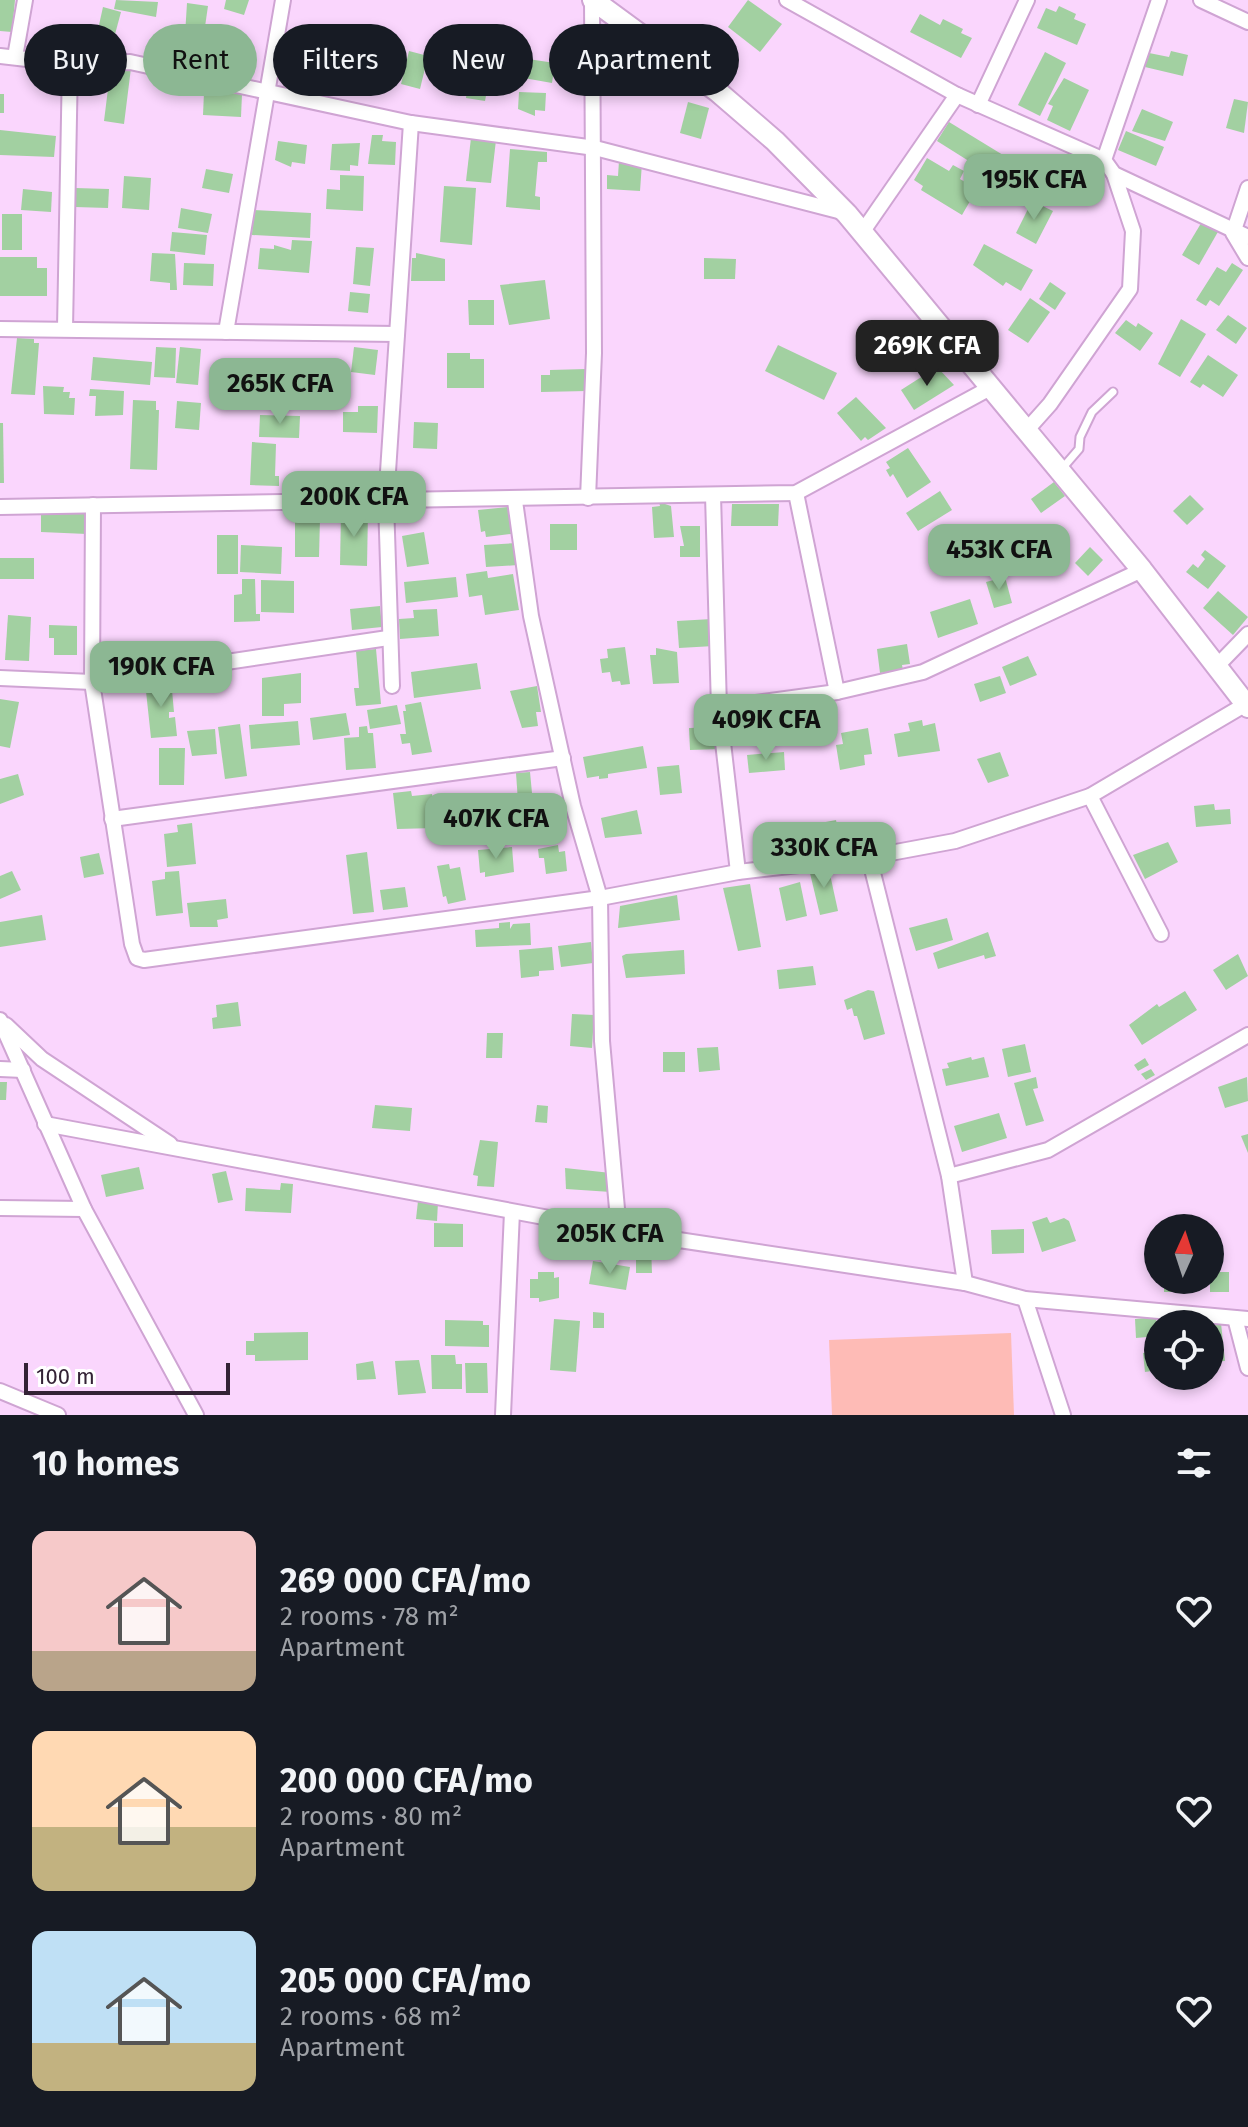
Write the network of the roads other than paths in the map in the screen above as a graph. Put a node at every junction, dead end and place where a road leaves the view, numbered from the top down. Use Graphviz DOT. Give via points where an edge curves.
graph roads {
  1 [pos="25,0"];
  2 [pos="283,0"];
  3 [pos="593,0"];
  4 [pos="787,0"];
  5 [pos="1027,0"];
  6 [pos="1159,0"];
  7 [pos="1201,0"];
  8 [pos="1248,22"];
  9 [pos="7,57"];
  10 [pos="127,62"];
  11 [pos="268,92"];
  12 [pos="957,95"];
  13 [pos="69,96"];
  14 [pos="978,105"];
  15 [pos="411,123"];
  16 [pos="595,148"];
  17 [pos="1104,160"];
  18 [pos="1114,174"];
  19 [pos="1248,188"];
  20 [pos="847,214"];
  21 [pos="863,231"];
  22 [pos="1241,235"];
  23 [pos="1248,258"];
  24 [pos="65,328"];
  25 [pos="0,329"];
  26 [pos="226,332"];
  27 [pos="397,334"];
  28 [pos="990,388"];
  29 [pos="1113,392"];
  30 [pos="1025,432"];
  31 [pos="1059,472"];
  32 [pos="796,493"];
  33 [pos="713,495"];
  34 [pos="588,498"];
  35 [pos="515,501"];
  36 [pos="386,502"];
  37 [pos="93,505"];
  38 [pos="0,507"];
  39 [pos="1142,570"];
  40 [pos="1248,634"];
  41 [pos="388,638"];
  42 [pos="1217,666"];
  43 [pos="0,678"];
  44 [pos="92,682"];
  45 [pos="392,686"];
  46 [pos="837,692"];
  47 [pos="1247,705"];
  48 [pos="719,708"];
  49 [pos="563,758"];
  50 [pos="1090,796"];
  51 [pos="112,819"];
  52 [pos="869,857"];
  53 [pos="738,872"];
  54 [pos="600,898"];
  55 [pos="1161,934"];
  56 [pos="0,1020"];
  57 [pos="1248,1035"];
  58 [pos="0,1069"];
  59 [pos="23,1070"];
  60 [pos="45,1124"];
  61 [pos="177,1149"];
  62 [pos="949,1176"];
  63 [pos="0,1208"];
  64 [pos="84,1209"];
  65 [pos="512,1212"];
  66 [pos="619,1231"];
  67 [pos="965,1283"];
  68 [pos="1025,1299"];
  69 [pos="1242,1319"];
  70 [pos="1248,1368"];
  71 [pos="0,1391"];
  72 [pos="58,1415"];
  73 [pos="196,1415"];
  74 [pos="503,1415"];
  75 [pos="1063,1415"];
  1 -- 9 [label="street"];
  2 -- 11 [label="street"];
  3 -- 16 [label="street"];
  3 -- 20 [label="main road" via="717,91"];
  4 -- 12 [label="street"];
  5 -- 14 [label="street"];
  6 -- 17 [label="street"];
  7 -- 8 [label="street"];
  10 -- 11 [label="street"];
  11 -- 15 [label="street"];
  11 -- 26 [label="street"];
  12 -- 14 [label="street"];
  12 -- 21 [label="street"];
  13 -- 24 [label="street"];
  14 -- 17 [label="street"];
  15 -- 16 [label="street"];
  15 -- 27 [label="street"];
  16 -- 20 [label="street"];
  16 -- 34 [label="street"];
  17 -- 18 [label="street"];
  18 -- 22 [label="street"];
  18 -- 30 [label="street" via="1133,231 1130,289"];
  19 -- 22 [label="street"];
  20 -- 21 [label="main road"];
  21 -- 28 [label="main road"];
  22 -- 23 [label="street"];
  24 -- 25 [label="street"];
  24 -- 26 [label="street"];
  26 -- 27 [label="street"];
  27 -- 36 [label="street"];
  28 -- 30 [label="main road"];
  28 -- 32 [label="street"];
  29 -- 31 [label="lane" via="1092,412 1079,449"];
  30 -- 31 [label="main road"];
  31 -- 39 [label="main road"];
  32 -- 33 [label="street"];
  32 -- 46 [label="street"];
  33 -- 34 [label="street"];
  33 -- 48 [label="street"];
  34 -- 35 [label="street"];
  35 -- 36 [label="street"];
  35 -- 49 [label="street" via="531,616"];
  36 -- 37 [label="street"];
  36 -- 41 [label="street"];
  37 -- 38 [label="street"];
  37 -- 44 [label="street"];
  39 -- 42 [label="main road"];
  39 -- 46 [label="street" via="923,672"];
  40 -- 42 [label="street"];
  41 -- 44 [label="street"];
  41 -- 45 [label="street"];
  42 -- 47 [label="main road"];
  43 -- 44 [label="street"];
  44 -- 51 [label="street"];
  46 -- 48 [label="street"];
  47 -- 50 [label="street"];
  48 -- 53 [label="street"];
  49 -- 51 [label="street"];
  49 -- 54 [label="street"];
  50 -- 52 [label="street" via="955,841"];
  50 -- 55 [label="street"];
  51 -- 54 [label="street" via="134,953 144,960"];
  52 -- 53 [label="street"];
  52 -- 62 [label="street"];
  53 -- 54 [label="street"];
  54 -- 66 [label="street" via="602,1041"];
  56 -- 59 [label="street"];
  56 -- 61 [label="street" via="42,1059"];
  57 -- 62 [label="street" via="1048,1150"];
  58 -- 59 [label="street"];
  59 -- 60 [label="street"];
  60 -- 61 [label="street"];
  60 -- 64 [label="street"];
  61 -- 65 [label="street"];
  62 -- 67 [label="street"];
  63 -- 64 [label="street"];
  64 -- 73 [label="street"];
  65 -- 66 [label="street"];
  65 -- 74 [label="street"];
  66 -- 67 [label="street"];
  67 -- 68 [label="street"];
  68 -- 69 [label="street"];
  68 -- 75 [label="street"];
  69 -- 70 [label="street"];
  71 -- 72 [label="street"];
}
